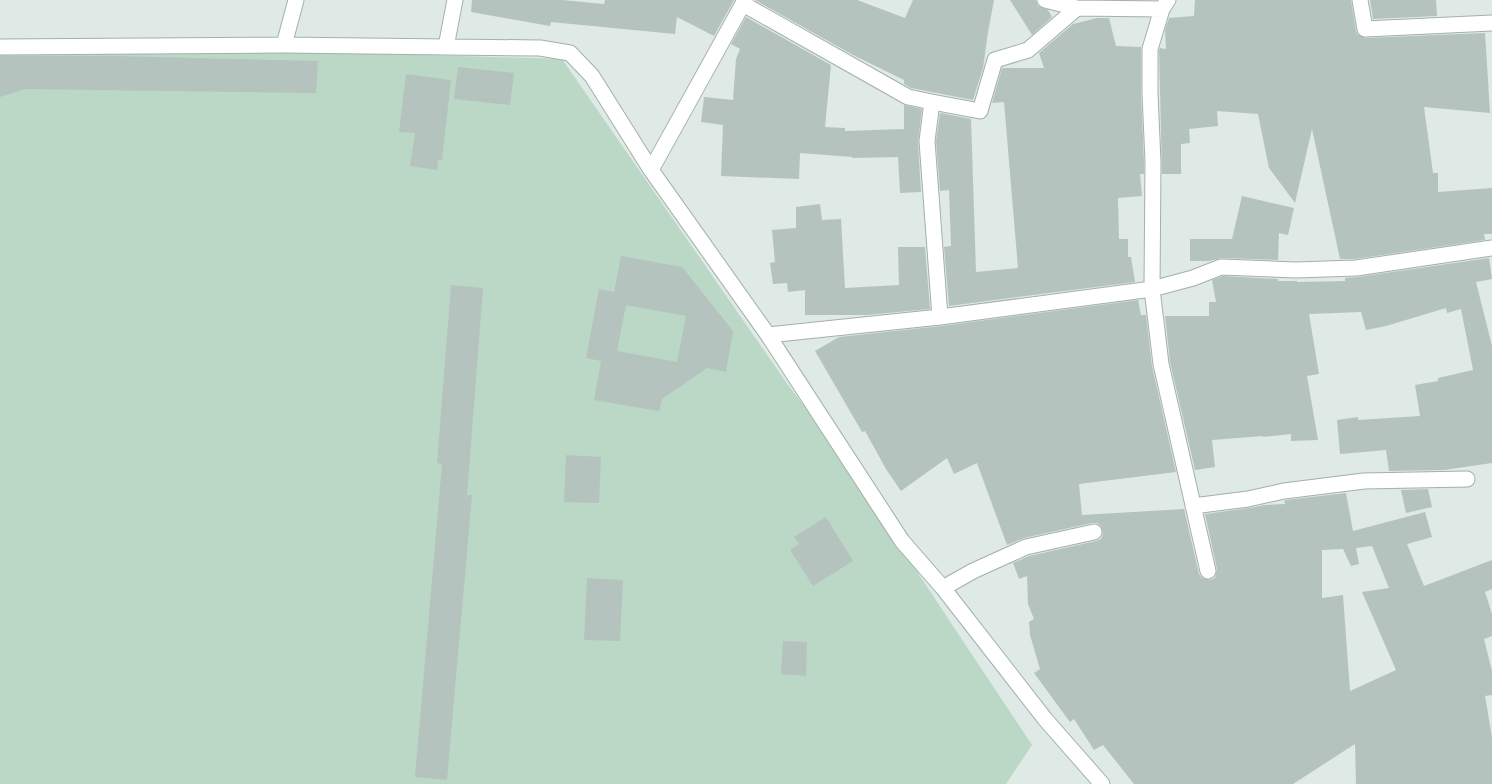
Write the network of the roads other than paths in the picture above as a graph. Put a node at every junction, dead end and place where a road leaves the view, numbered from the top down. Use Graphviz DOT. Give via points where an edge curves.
graph roads {
  1 [pos="296,0"];
  2 [pos="456,0"];
  3 [pos="1045,0"];
  4 [pos="1360,0"];
  5 [pos="744,2"];
  6 [pos="1165,5"];
  7 [pos="1078,8"];
  8 [pos="1492,23"];
  9 [pos="284,45"];
  10 [pos="0,47"];
  11 [pos="446,47"];
  12 [pos="932,102"];
  13 [pos="651,170"];
  14 [pos="1492,248"];
  15 [pos="1152,289"];
  16 [pos="940,317"];
  17 [pos="768,335"];
  18 [pos="1468,479"];
  19 [pos="1193,506"];
  20 [pos="1094,532"];
  21 [pos="1208,571"];
  22 [pos="943,588"];
  23 [pos="1102,784"];
  1 -- 9 [label="street"];
  2 -- 11 [label="street"];
  3 -- 7 [label="street"];
  4 -- 8 [label="street" via="1365,29"];
  5 -- 12 [label="street" via="908,96"];
  5 -- 13 [label="street"];
  6 -- 7 [label="street"];
  6 -- 15 [label="street" via="1150,49"];
  7 -- 12 [label="street" via="1028,50 995,60 980,111"];
  9 -- 10 [label="street"];
  9 -- 11 [label="street"];
  11 -- 13 [label="street" via="540,48 570,53 592,76"];
  12 -- 16 [label="street" via="927,141"];
  13 -- 17 [label="street"];
  14 -- 15 [label="street" via="1356,268 1221,267"];
  15 -- 16 [label="street"];
  15 -- 19 [label="street" via="1162,364"];
  16 -- 17 [label="street"];
  17 -- 22 [label="street" via="902,541"];
  18 -- 19 [label="street" via="1364,481"];
  19 -- 21 [label="street"];
  20 -- 22 [label="street" via="1026,547"];
  22 -- 23 [label="street" via="1046,719"];
}
